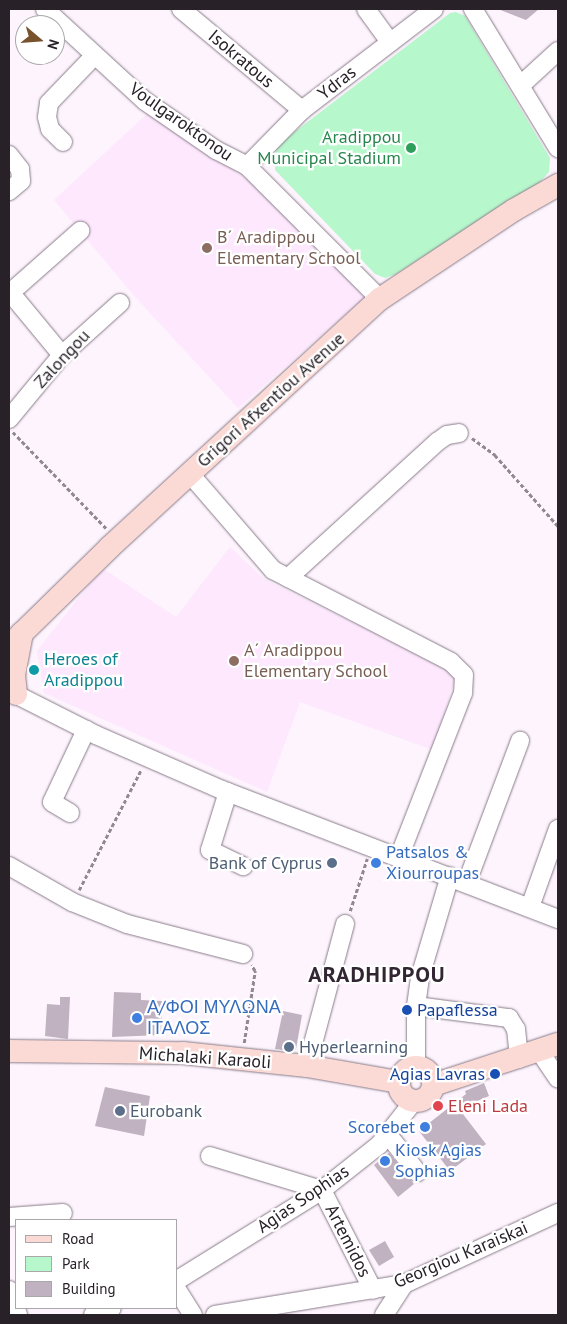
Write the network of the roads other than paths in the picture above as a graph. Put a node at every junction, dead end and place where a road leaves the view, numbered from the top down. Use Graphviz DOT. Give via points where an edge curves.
graph roads {
  1 [pos="181,9"];
  2 [pos="366,9"];
  3 [pos="434,9"];
  4 [pos="473,9"];
  5 [pos="49,10"];
  6 [pos="390,42"];
  7 [pos="558,52"];
  8 [pos="95,55"];
  9 [pos="522,84"];
  10 [pos="302,110"];
  11 [pos="63,142"];
  12 [pos="558,148"];
  13 [pos="9,155"];
  14 [pos="247,166"];
  15 [pos="558,185"];
  16 [pos="9,191"];
  17 [pos="80,231"];
  18 [pos="9,292"];
  19 [pos="380,299"];
  20 [pos="120,303"];
  21 [pos="62,355"];
  22 [pos="9,419"];
  23 [pos="459,433"];
  24 [pos="190,474"];
  25 [pos="288,578"];
  26 [pos="15,640"];
  27 [pos="12,693"];
  28 [pos="86,730"];
  29 [pos="520,741"];
  30 [pos="228,792"];
  31 [pos="70,813"];
  32 [pos="558,829"];
  33 [pos="399,857"];
  34 [pos="9,866"];
  35 [pos="243,866"];
  36 [pos="450,876"];
  37 [pos="467,882"];
  38 [pos="530,907"];
  39 [pos="558,919"];
  40 [pos="345,924"];
  41 [pos="243,954"];
  42 [pos="416,1006"];
  43 [pos="9,1051"];
  44 [pos="539,1052"];
  45 [pos="307,1066"];
  46 [pos="416,1067"];
  47 [pos="558,1079"];
  48 [pos="399,1082"];
  49 [pos="433,1085"];
  50 [pos="414,1101"];
  51 [pos="389,1136"];
  52 [pos="210,1156"];
  53 [pos="417,1172"];
  54 [pos="322,1190"];
  55 [pos="558,1212"];
  56 [pos="63,1213"];
  57 [pos="9,1217"];
  58 [pos="178,1280"];
  59 [pos="404,1284"];
  60 [pos="9,1290"];
  61 [pos="373,1290"];
  62 [pos="178,1291"];
  63 [pos="15,1307"];
  64 [pos="109,1309"];
  65 [pos="94,1315"];
  66 [pos="193,1315"];
  67 [pos="215,1315"];
  68 [pos="384,1315"];
  1 -- 10 [label="street, Isokratous"];
  2 -- 6 [label="street"];
  3 -- 6 [label="street, Ydras"];
  4 -- 9 [label="street"];
  5 -- 8 [label="street, Voulgaroktonou"];
  6 -- 10 [label="street, Ydras"];
  7 -- 9 [label="street"];
  8 -- 11 [label="street" via="49,103 47,117 50,129"];
  8 -- 14 [label="street, Voulgaroktonou" via="145,101 216,150"];
  9 -- 12 [label="street"];
  10 -- 14 [label="street, Ydras"];
  13 -- 16 [label="street" via="20,169 21,181"];
  14 -- 19 [label="street, Voulgaroktonou"];
  15 -- 19 [label="main road, Grigori Afxentiou Avenue" via="514,210"];
  17 -- 18 [label="street"];
  18 -- 21 [label="street"];
  19 -- 24 [label="main road, Grigori Afxentiou Avenue"];
  20 -- 21 [label="street, Zalongou"];
  21 -- 22 [label="street, Zalongou"];
  23 -- 25 [label="street" via="437,442"];
  24 -- 25 [label="street" via="273,570"];
  24 -- 26 [label="main road, Grigori Afxentiou Avenue"];
  25 -- 33 [label="street" via="451,662 464,675 463,693"];
  26 -- 27 [label="main road"];
  27 -- 28 [label="street"];
  28 -- 30 [label="street"];
  28 -- 31 [label="street" via="52,802"];
  29 -- 37 [label="street"];
  30 -- 33 [label="street"];
  30 -- 35 [label="street" via="210,850"];
  32 -- 38 [label="street"];
  33 -- 36 [label="street"];
  34 -- 41 [label="street" via="72,902 127,924"];
  36 -- 37 [label="street"];
  36 -- 42 [label="street" via="425,956"];
  37 -- 38 [label="street"];
  38 -- 39 [label="street"];
  40 -- 45 [label="street"];
  42 -- 44 [label="street" via="509,1018"];
  42 -- 46 [label="street"];
  43 -- 45 [label="main road, Michalaki Karaoli" via="183,1053"];
  44 -- 47 [label="street"];
  44 -- 49 [label="main road"];
  45 -- 48 [label="main road, Michalaki Karaoli"];
  46 -- 48 [label="main road" via="407,1070"];
  46 -- 49 [label="main road" via="430,1074"];
  48 -- 50 [label="main road" via="401,1093"];
  49 -- 50 [label="main road" via="429,1095"];
  50 -- 51 [label="street, Agias Sophias"];
  51 -- 53 [label="street"];
  51 -- 54 [label="street, Agias Sophias"];
  52 -- 54 [label="street, Artemidos"];
  54 -- 58 [label="street, Agias Sophias"];
  54 -- 61 [label="street, Artemidos"];
  55 -- 59 [label="street, Georgiou Karaiskai"];
  56 -- 57 [label="street"];
  59 -- 61 [label="street, Georgiou Karaiskai"];
  59 -- 68 [label="street"];
  60 -- 63 [label="street"];
  61 -- 67 [label="street, Georgiou Karaiskai"];
  62 -- 66 [label="street"];
  64 -- 65 [label="street"];
}
